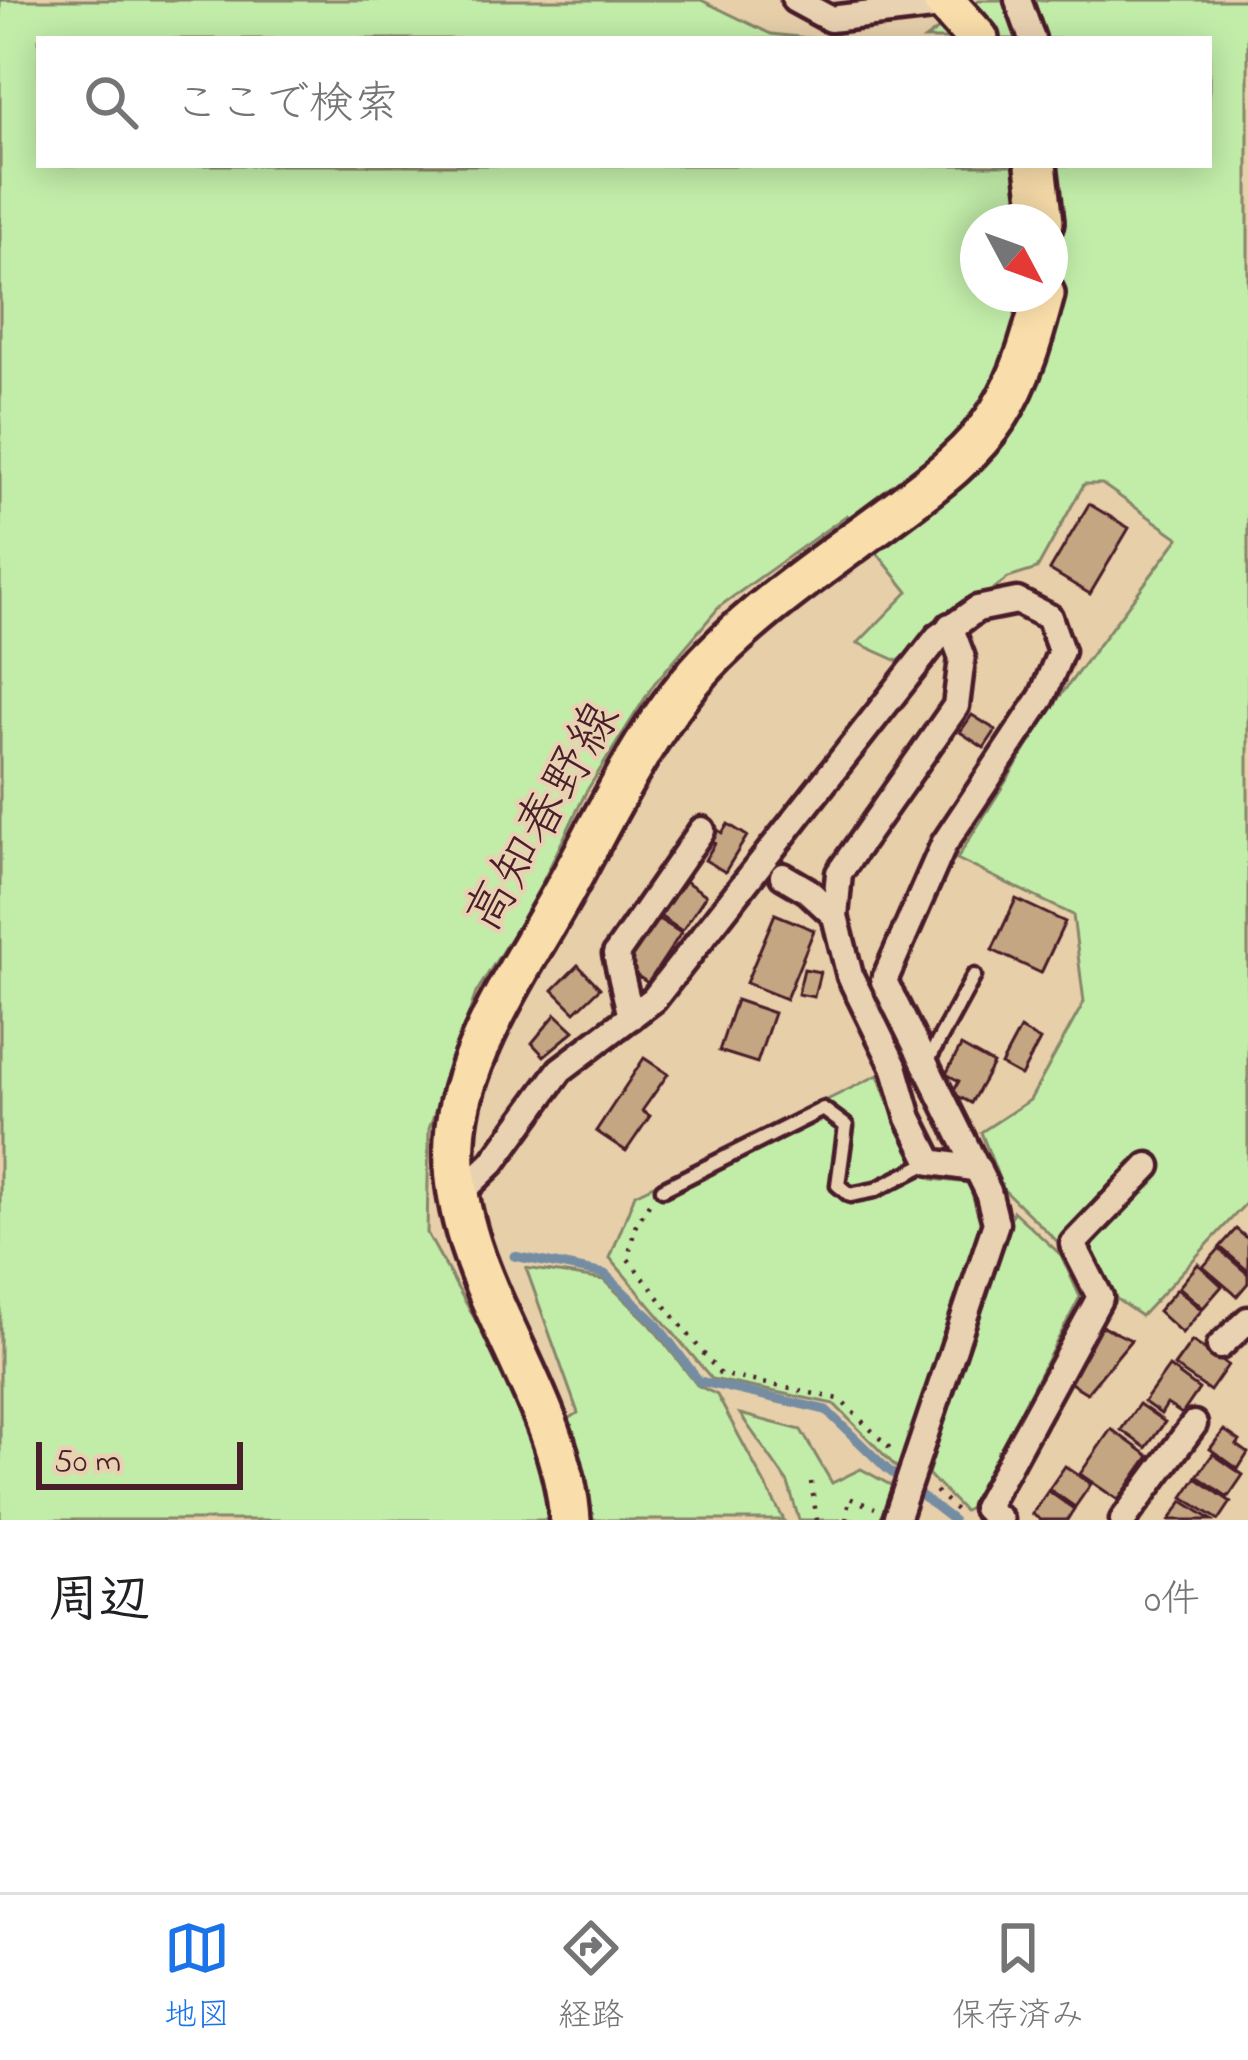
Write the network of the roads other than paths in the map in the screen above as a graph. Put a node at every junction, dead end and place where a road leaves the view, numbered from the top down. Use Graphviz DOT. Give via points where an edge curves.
graph roads {
  1 [pos="795,0"];
  2 [pos="1018,0"];
  3 [pos="946,3"];
  4 [pos="975,36"];
  5 [pos="1032,36"];
  6 [pos="1036,168"];
  7 [pos="1041,204"];
  8 [pos="1038,312"];
  9 [pos="950,626"];
  10 [pos="702,830"];
  11 [pos="783,875"];
  12 [pos="835,916"];
  13 [pos="974,976"];
  14 [pos="631,1017"];
  15 [pos="925,1065"];
  16 [pos="932,1162"];
  17 [pos="1148,1166"];
  18 [pos="978,1169"];
  19 [pos="664,1189"];
  20 [pos="460,1194"];
  21 [pos="1248,1320"];
  22 [pos="1220,1346"];
  23 [pos="1194,1424"];
  24 [pos="896,1518"];
  25 [pos="570,1520"];
  26 [pos="1000,1520"];
  27 [pos="1123,1520"];
  1 -- 3 [label="street" via="830,19"];
  2 -- 5 [label="street"];
  3 -- 4 [label="main road"];
  6 -- 7 [label="main road"];
  8 -- 20 [label="main road, 高知春野線" via="1019,374 973,446 716,653 676,698 517,976 466,1082 454,1140"];
  9 -- 12 [label="street" via="962,658 956,706 839,873"];
  9 -- 14 [label="street" via="654,999"];
  9 -- 15 [label="street" via="977,609 1017,601 1048,617 1061,651 1042,698 944,844 884,981"];
  10 -- 14 [label="street" via="616,954"];
  11 -- 12 [label="street"];
  12 -- 16 [label="street" via="850,976"];
  13 -- 15 [label="lane"];
  14 -- 20 [label="street" via="560,1070"];
  15 -- 18 [label="street"];
  16 -- 18 [label="street"];
  16 -- 19 [label="lane" via="850,1196 838,1185 846,1126 823,1109"];
  17 -- 26 [label="street" via="1073,1244 1100,1297 985,1508"];
  18 -- 24 [label="street" via="996,1223"];
  20 -- 25 [label="main road, 高知春野線" via="499,1316 560,1458"];
  21 -- 22 [label="street"];
  23 -- 27 [label="street"];
}
